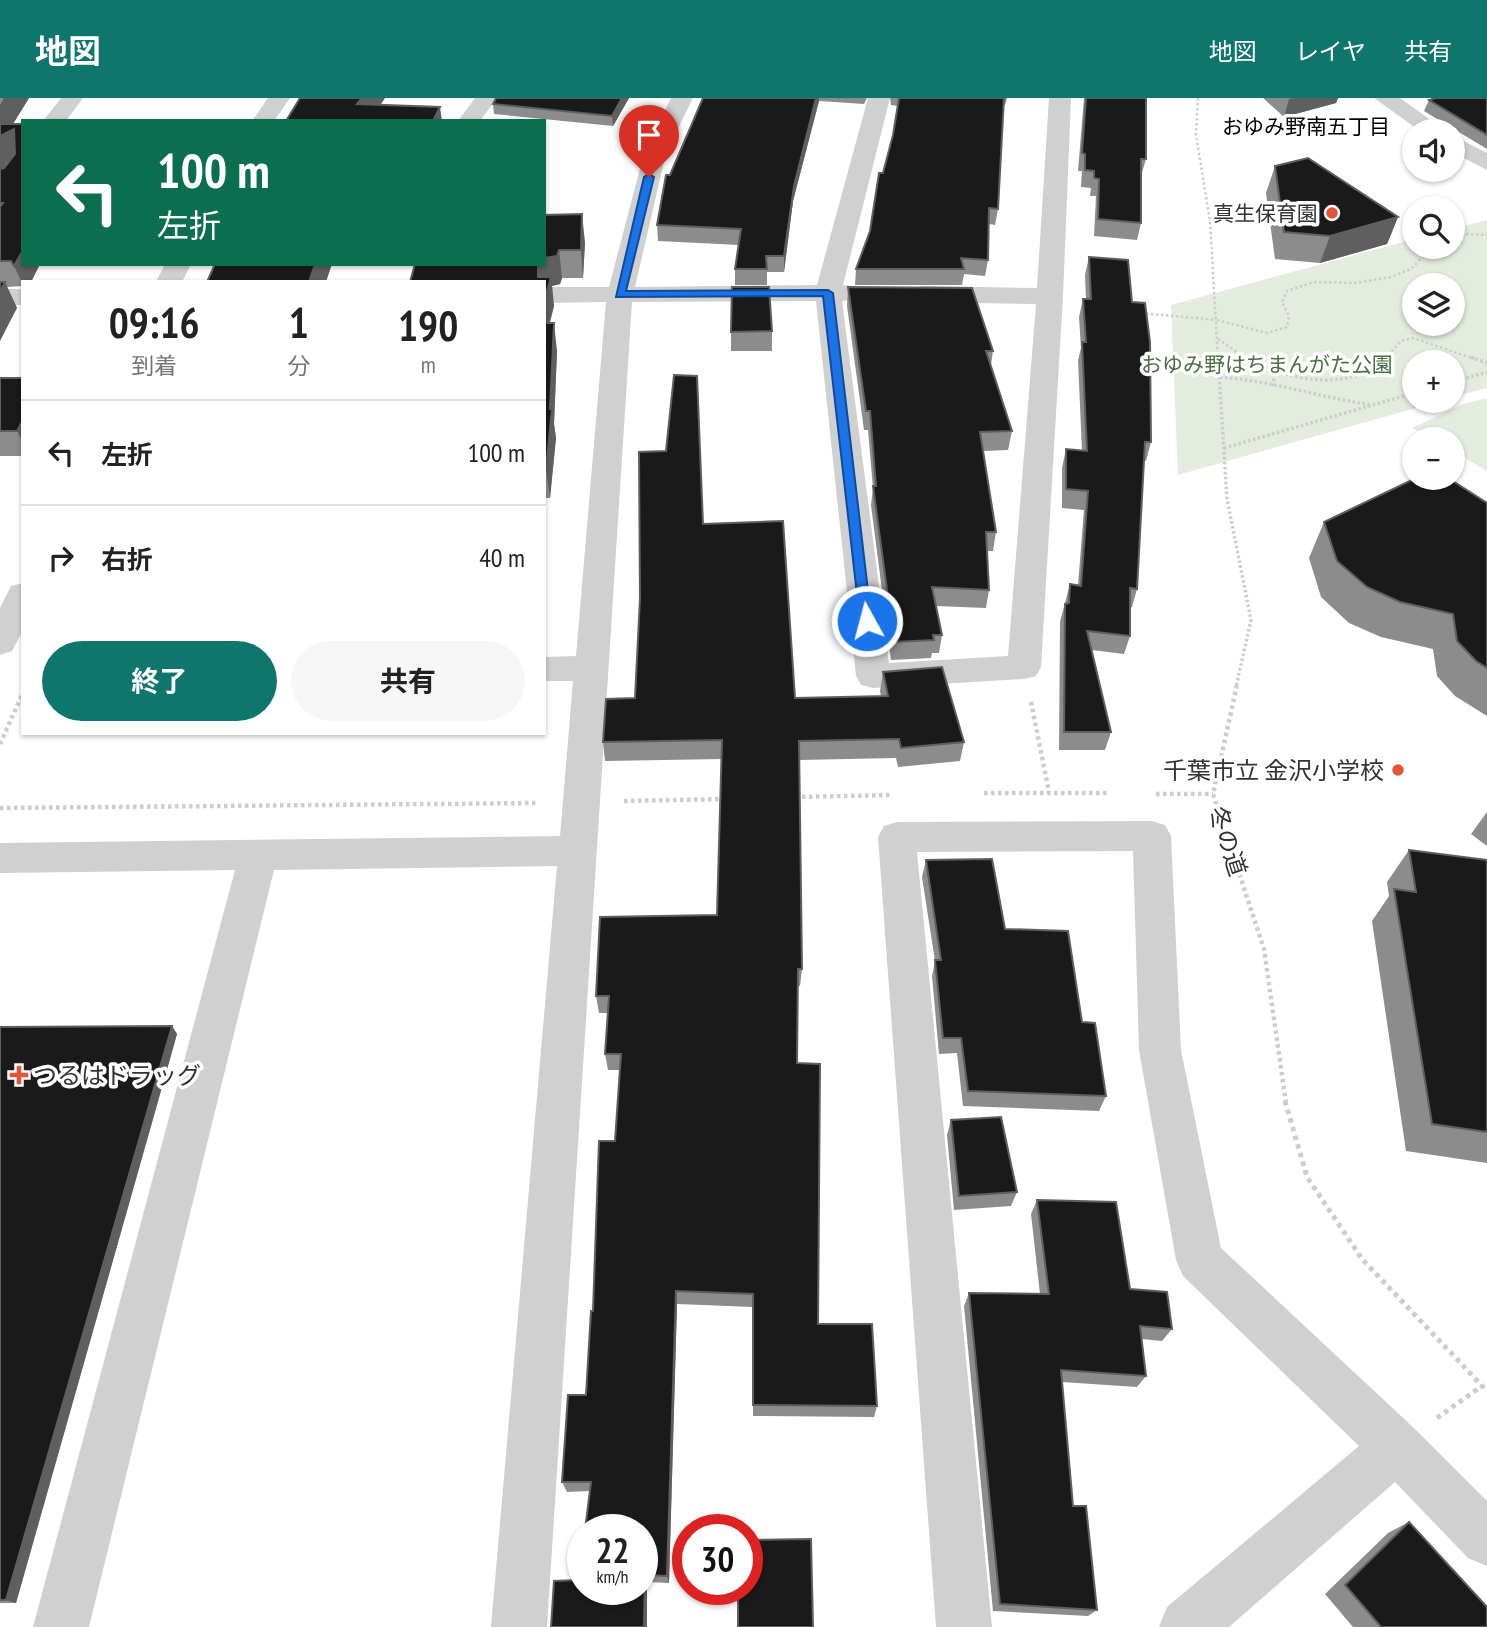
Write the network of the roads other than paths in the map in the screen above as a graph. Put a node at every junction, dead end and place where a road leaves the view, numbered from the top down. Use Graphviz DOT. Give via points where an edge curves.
graph roads {
  1 [pos="42,98"];
  2 [pos="279,98"];
  3 [pos="486,98"];
  4 [pos="682,98"];
  5 [pos="879,98"];
  6 [pos="1060,98"];
  7 [pos="1385,98"];
  8 [pos="71,99"];
  9 [pos="56,119"];
  10 [pos="264,119"];
  11 [pos="470,119"];
  12 [pos="1417,119"];
  13 [pos="1465,150"];
  14 [pos="1487,163"];
  15 [pos="828,293"];
  16 [pos="620,294"];
  17 [pos="546,295"];
  18 [pos="1050,296"];
  19 [pos="0,297"];
  20 [pos="21,297"];
  21 [pos="21,598"];
  22 [pos="0,643"];
  23 [pos="590,668"];
  24 [pos="546,669"];
  25 [pos="579,851"];
  26 [pos="258,855"];
  27 [pos="0,858"];
  28 [pos="1397,1447"];
  29 [pos="1487,1539"];
  30 [pos="61,1627"];
  31 [pos="519,1627"];
  32 [pos="964,1627"];
  33 [pos="1187,1627"];
  1 -- 8 [label="street"];
  2 -- 10 [label="street"];
  3 -- 11 [label="street"];
  4 -- 16 [label="street" via="655,153"];
  5 -- 15 [label="street"];
  6 -- 18 [label="street"];
  7 -- 12 [label="street"];
  8 -- 9 [label="street"];
  13 -- 14 [label="street"];
  15 -- 16 [label="street"];
  15 -- 18 [label="street"];
  15 -- 18 [label="street" via="873,676 1024,667"];
  16 -- 17 [label="street"];
  16 -- 23 [label="street"];
  19 -- 20 [label="street"];
  21 -- 22 [label="street"];
  23 -- 24 [label="street"];
  23 -- 25 [label="street"];
  25 -- 26 [label="street"];
  25 -- 31 [label="street"];
  26 -- 27 [label="street"];
  26 -- 30 [label="street"];
  28 -- 29 [label="street"];
  28 -- 32 [label="street" via="1200,1260 1160,1050 1152,835 897,837"];
  28 -- 33 [label="street"];
}
